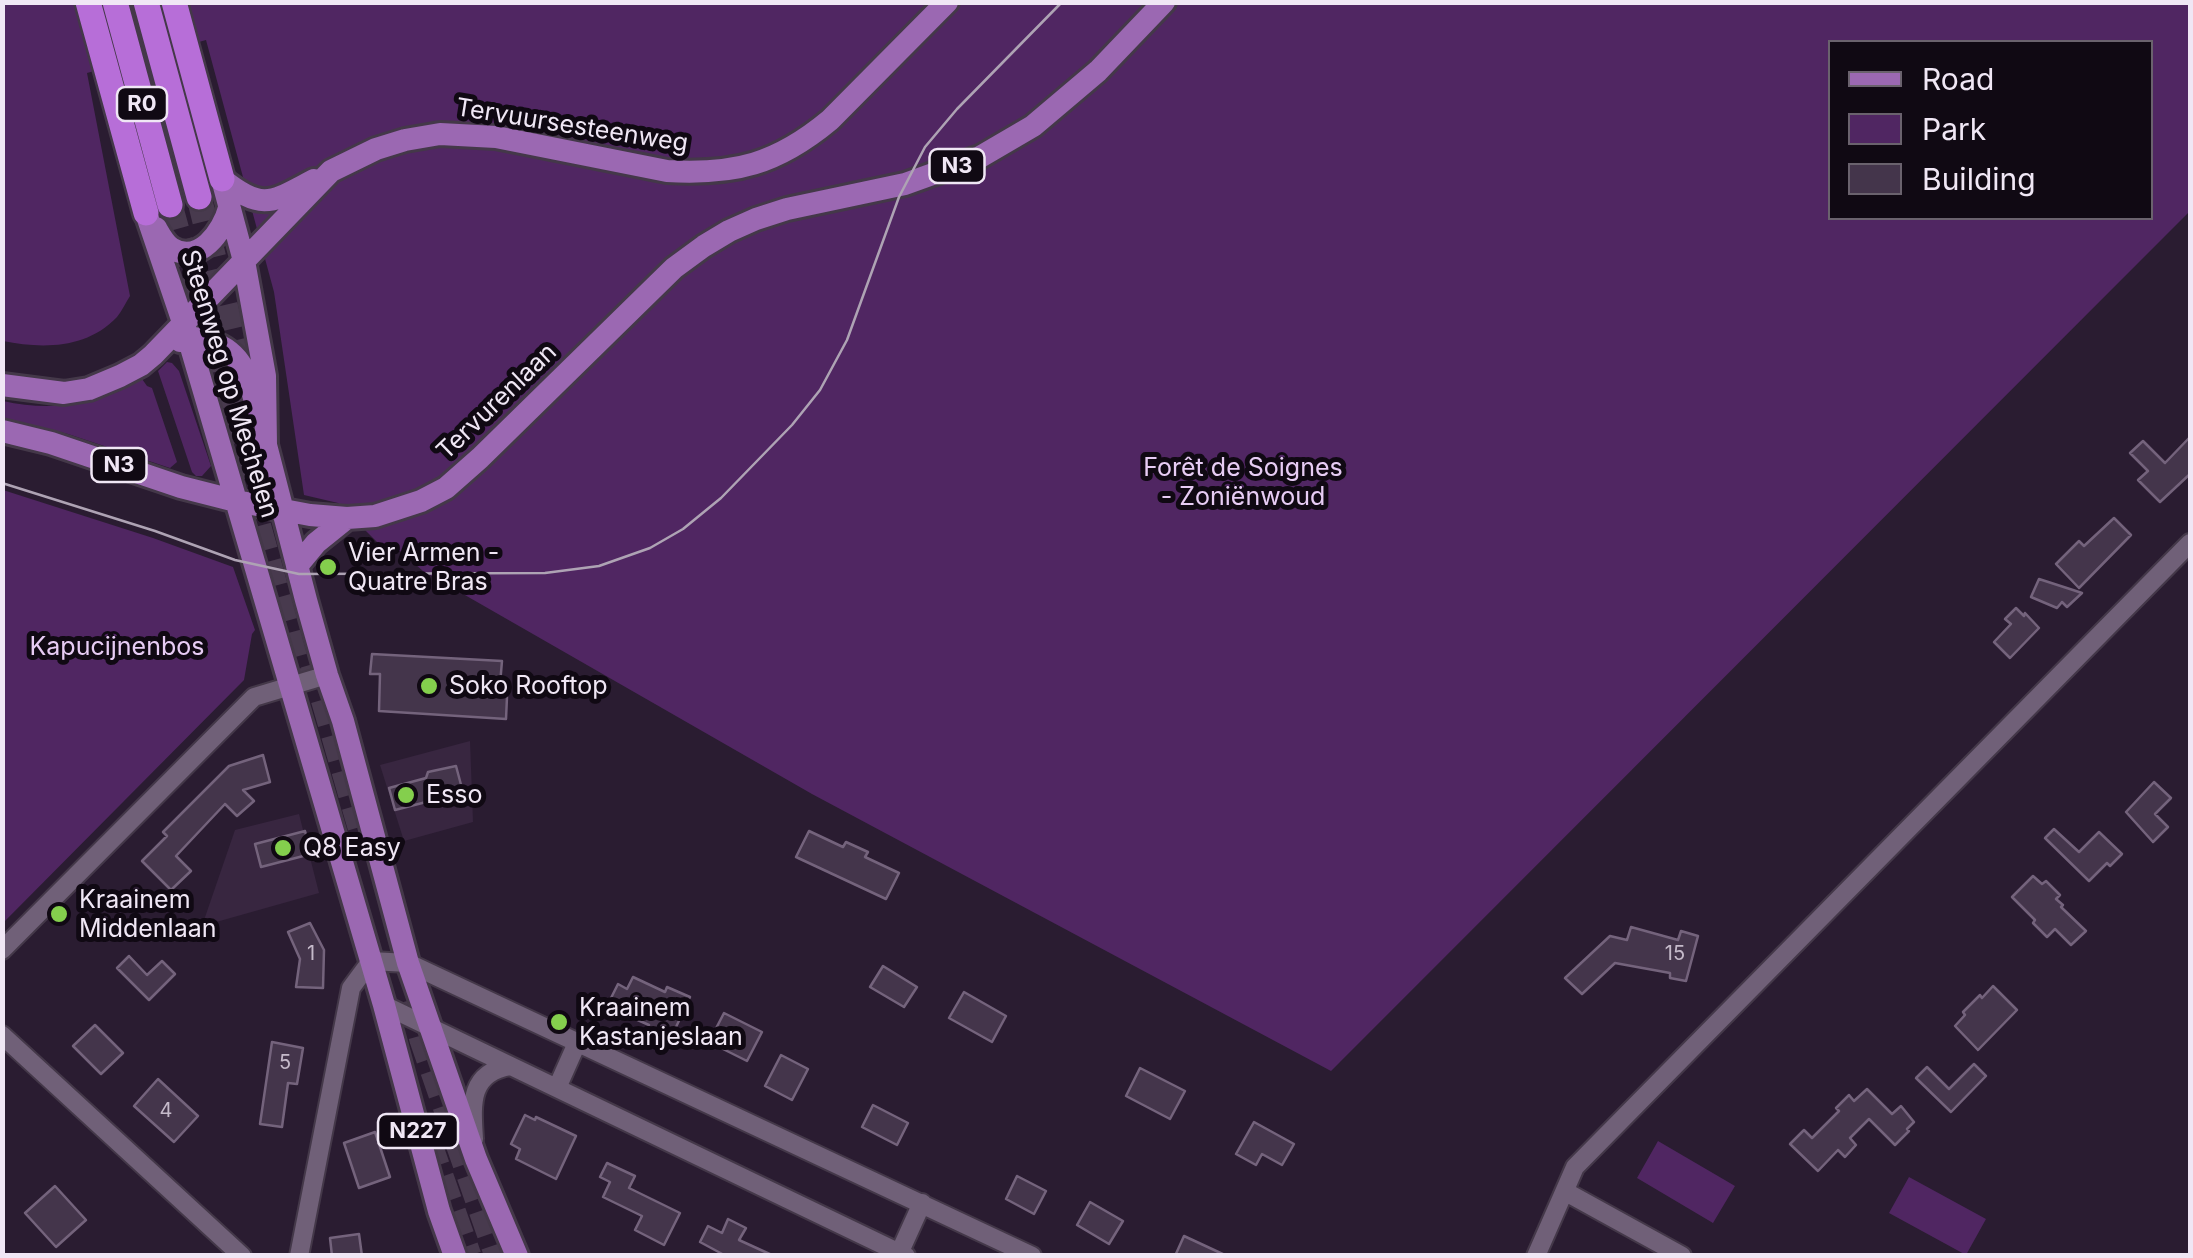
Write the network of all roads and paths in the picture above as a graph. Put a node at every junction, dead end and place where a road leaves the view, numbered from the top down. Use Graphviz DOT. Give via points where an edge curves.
graph roads {
  1 [pos="88,2"];
  2 [pos="115,2"];
  3 [pos="146,2"];
  4 [pos="174,2"];
  5 [pos="947,2"];
  6 [pos="1164,2"];
  7 [pos="331,171"];
  8 [pos="222,179"];
  9 [pos="200,197"];
  10 [pos="229,208"];
  11 [pos="158,209"];
  12 [pos="244,261"];
  13 [pos="186,330"];
  14 [pos="2,385"];
  15 [pos="2,431"];
  16 [pos="266,445"];
  17 [pos="236,501"];
  18 [pos="282,508"];
  19 [pos="347,518"];
  20 [pos="2190,543"];
  21 [pos="297,566"];
  22 [pos="327,675"];
  23 [pos="291,686"];
  24 [pos="2,950"];
  25 [pos="371,960"];
  26 [pos="408,963"];
  27 [pos="384,1004"];
  28 [pos="429,1026"];
  29 [pos="2,1035"];
  30 [pos="577,1043"];
  31 [pos="510,1066"];
  32 [pos="556,1088"];
  33 [pos="476,1159"];
  34 [pos="1566,1192"];
  35 [pos="922,1204"];
  36 [pos="901,1254"];
  37 [pos="242,1256"];
  38 [pos="299,1256"];
  39 [pos="455,1256"];
  40 [pos="516,1256"];
  41 [pos="1032,1256"];
  42 [pos="1536,1256"];
  43 [pos="1682,1256"];
  1 -- 11 [label="highway"];
  2 -- 11 [label="highway, R0"];
  3 -- 9 [label="highway, R0"];
  4 -- 8 [label="highway"];
  5 -- 7 [label="main road, Tervuursesteenweg" via="811,136 746,167 668,171 496,137 440,134 376,149"];
  6 -- 19 [label="main road, Tervurenlaan / N3" via="1033,126 980,157 905,184 786,209 704,246 446,488 396,510"];
  7 -- 8 [label="main road" via="260,202"];
  7 -- 12 [label="main road, Tervuursesteenweg"];
  8 -- 10 [label="main road, Steenweg op Mechelen"];
  10 -- 11 [label="main road" via="215,238 182,252 164,241"];
  10 -- 12 [label="main road, Steenweg op Mechelen"];
  11 -- 13 [label="main road, Steenweg op Mechelen"];
  12 -- 13 [label="main road, Tervuursesteenweg"];
  12 -- 16 [label="main road, Steenweg op Mechelen" via="266,376"];
  13 -- 14 [label="main road" via="141,365 89,389 55,393"];
  13 -- 16 [label="main road, N227" via="239,359"];
  13 -- 17 [label="main road, Steenweg op Mechelen / N227"];
  15 -- 17 [label="main road, Tervurenlaan / N3"];
  16 -- 18 [label="main road, Steenweg op Mechelen / N227"];
  17 -- 18 [label="main road, Tervurenlaan / N3"];
  17 -- 23 [label="main road, Steenweg op Mechelen / N227"];
  18 -- 19 [label="main road, Tervurenlaan / N3"];
  18 -- 21 [label="main road, Steenweg op Mechelen / N227"];
  19 -- 21 [label="main road"];
  20 -- 34 [label="street" via="1576,1167"];
  21 -- 22 [label="main road, N227"];
  22 -- 23 [label="street"];
  22 -- 26 [label="main road, N227"];
  23 -- 24 [label="street" via="254,697"];
  23 -- 25 [label="main road, N227"];
  25 -- 26 [label="street"];
  25 -- 27 [label="main road, N227"];
  25 -- 38 [label="street" via="351,988"];
  26 -- 28 [label="main road, N227"];
  26 -- 30 [label="street"];
  27 -- 28 [label="street"];
  27 -- 39 [label="main road, N227"];
  28 -- 31 [label="street"];
  28 -- 33 [label="main road, N227"];
  29 -- 37 [label="street"];
  30 -- 32 [label="street"];
  30 -- 35 [label="street"];
  31 -- 32 [label="street"];
  31 -- 33 [label="street" via="491,1072 474,1094"];
  32 -- 36 [label="street"];
  33 -- 40 [label="main road, N227"];
  34 -- 42 [label="street"];
  34 -- 43 [label="street"];
  35 -- 36 [label="street"];
  35 -- 41 [label="street"];
}
